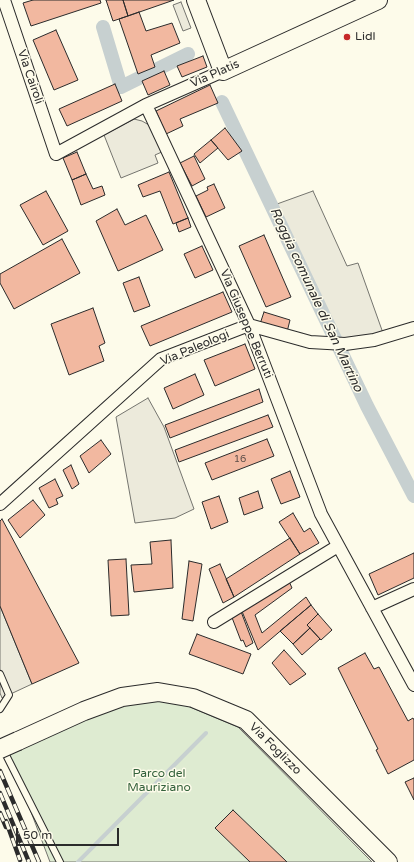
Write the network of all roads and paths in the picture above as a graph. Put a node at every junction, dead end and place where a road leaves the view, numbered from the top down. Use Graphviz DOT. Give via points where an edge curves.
graph roads {
  1 [pos="4,0"];
  2 [pos="196,0"];
  3 [pos="378,0"];
  4 [pos="223,71"];
  5 [pos="146,105"];
  6 [pos="56,154"];
  7 [pos="249,325"];
  8 [pos="414,328"];
  9 [pos="0,504"];
  10 [pos="338,546"];
  11 [pos="414,589"];
  12 [pos="372,608"];
  13 [pos="214,622"];
  14 [pos="0,674"];
  15 [pos="414,685"];
  16 [pos="0,709"];
  17 [pos="0,743"];
  18 [pos="0,749"];
  19 [pos="60,862"];
  20 [pos="386,862"];
  1 -- 6 [label="street, Via Cairoli"];
  2 -- 4 [label="main road"];
  3 -- 4 [label="main road, Via Platis"];
  4 -- 5 [label="street, Via Platis"];
  5 -- 6 [label="street, Via Platis"];
  5 -- 7 [label="street, Via Giuseppe Berruti"];
  7 -- 8 [label="street" via="310,342 345,344 374,340"];
  7 -- 9 [label="street, Via Paleologi" via="161,359"];
  7 -- 10 [label="street, Via Giuseppe Berruti" via="321,514"];
  10 -- 12 [label="street, Via Giuseppe Berruti"];
  10 -- 13 [label="street"];
  11 -- 12 [label="street"];
  12 -- 15 [label="street, Via Giuseppe Berruti"];
  14 -- 16 [label="lane" via="9,695"];
  17 -- 19 [label="lane"];
  18 -- 20 [label="main road, Via Foglizzo, bridge" via="122,696 158,692 194,698 246,720"];
}
